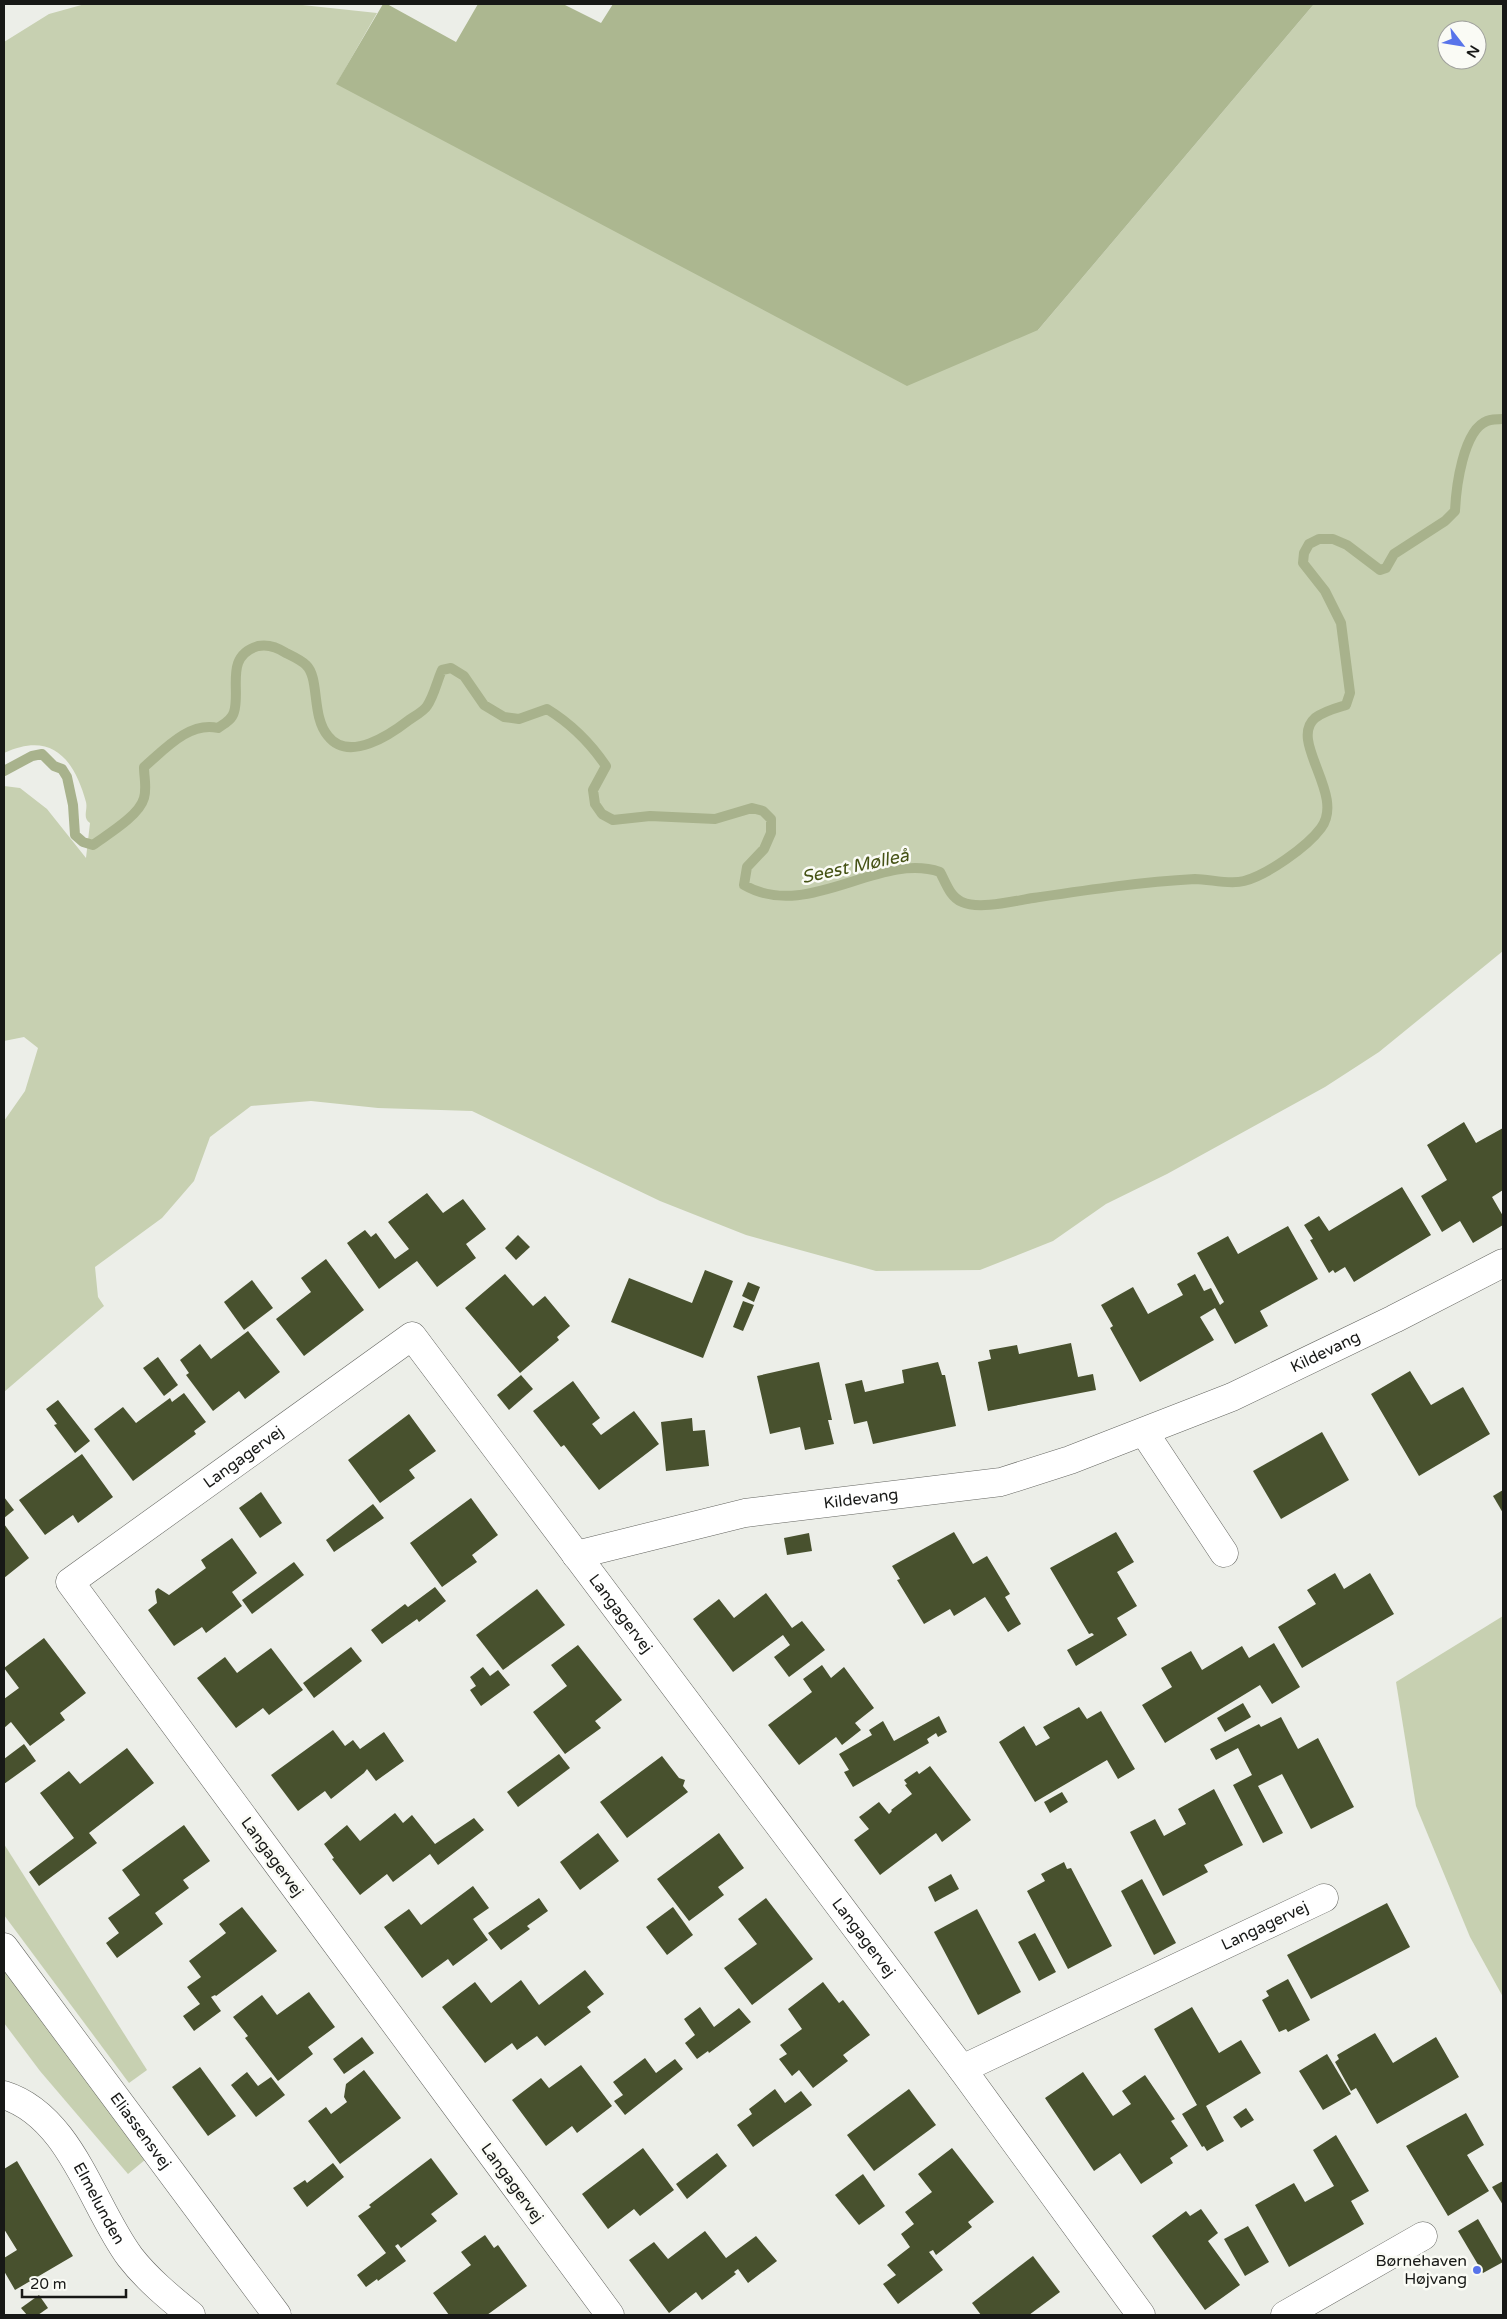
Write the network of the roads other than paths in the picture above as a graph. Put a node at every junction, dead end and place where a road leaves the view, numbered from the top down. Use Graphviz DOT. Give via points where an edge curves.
graph roads {
  1 [pos="1503,1263"];
  2 [pos="1144,1432"];
  3 [pos="1224,1553"];
  4 [pos="576,1555"];
  5 [pos="1324,1898"];
  6 [pos="4,1947"];
  7 [pos="962,2069"];
  8 [pos="4,2095"];
  9 [pos="1423,2236"];
  10 [pos="191,2315"];
  11 [pos="277,2315"];
  12 [pos="610,2315"];
  13 [pos="1141,2315"];
  14 [pos="1285,2315"];
  1 -- 2 [label="street, Kildevang" via="1242,1393"];
  2 -- 3 [label="street"];
  2 -- 4 [label="street, Kildevang" via="1001,1482 745,1513"];
  4 -- 7 [label="street, Langagervej"];
  4 -- 12 [label="street, Langagervej" via="412,1336 70,1582"];
  5 -- 7 [label="street, Langagervej"];
  6 -- 11 [label="street, Eliassensvej"];
  7 -- 13 [label="street, Langagervej"];
  8 -- 10 [label="street, Elmelunden" via="16,2099 41,2117 71,2154 130,2257 166,2295"];
  9 -- 14 [label="street"];
}
